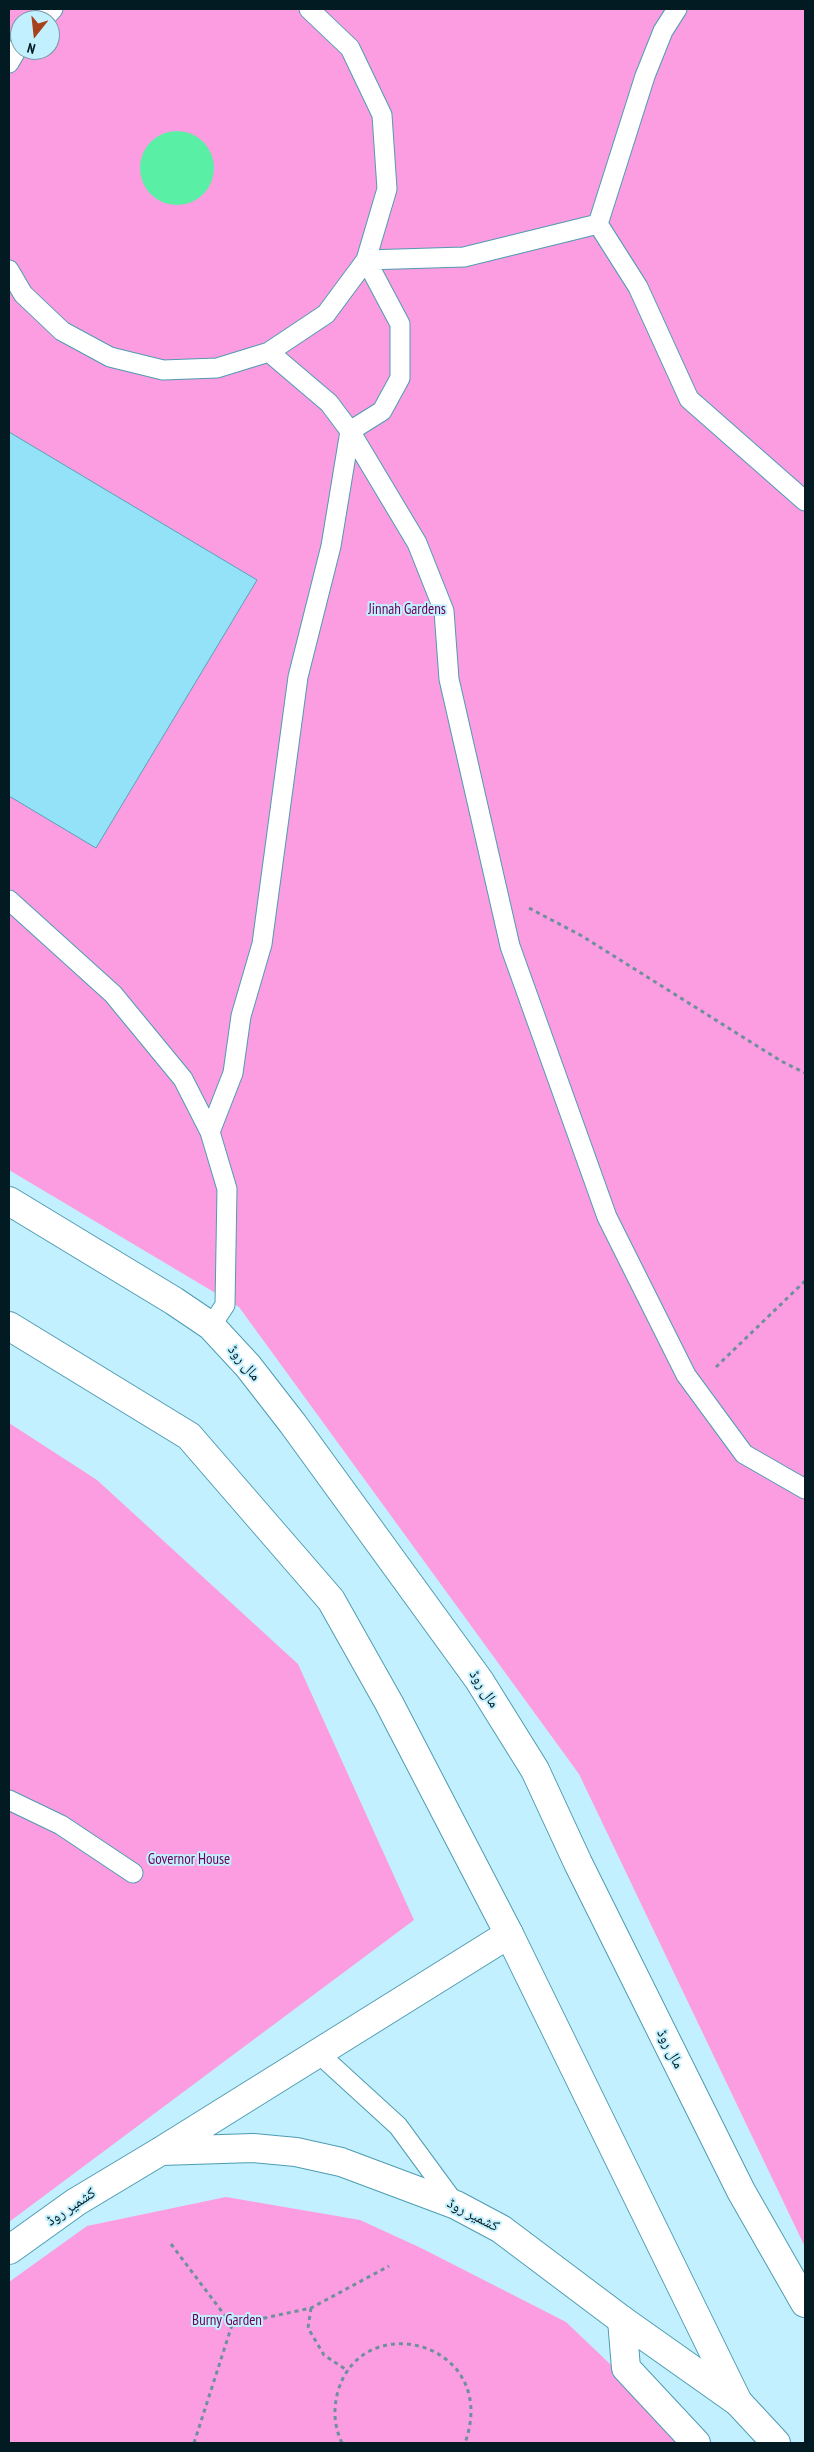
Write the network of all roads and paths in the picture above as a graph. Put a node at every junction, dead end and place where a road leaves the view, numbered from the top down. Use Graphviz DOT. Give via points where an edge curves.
graph roads {
  1 [pos="309,9"];
  2 [pos="677,9"];
  3 [pos="598,224"];
  4 [pos="366,260"];
  5 [pos="9,270"];
  6 [pos="269,352"];
  7 [pos="350,431"];
  8 [pos="805,501"];
  9 [pos="498,892"];
  10 [pos="9,900"];
  11 [pos="805,1073"];
  12 [pos="210,1132"];
  13 [pos="9,1201"];
  14 [pos="805,1281"];
  15 [pos="9,1326"];
  16 [pos="212,1326"];
  17 [pos="695,1387"];
  18 [pos="805,1488"];
  19 [pos="9,1800"];
  20 [pos="133,1873"];
  21 [pos="509,1934"];
  22 [pos="317,2052"];
  23 [pos="161,2151"];
  24 [pos="456,2205"];
  25 [pos="171,2244"];
  26 [pos="9,2250"];
  27 [pos="389,2266"];
  28 [pos="805,2303"];
  29 [pos="311,2308"];
  30 [pos="622,2320"];
  31 [pos="232,2325"];
  32 [pos="348,2371"];
  33 [pos="738,2402"];
  34 [pos="194,2443"];
  35 [pos="342,2443"];
  36 [pos="465,2443"];
  37 [pos="696,2443"];
  38 [pos="776,2443"];
  1 -- 4 [label="lane" via="350,48 382,115 388,189"];
  2 -- 3 [label="lane" via="663,31 646,76"];
  3 -- 4 [label="lane" via="464,257"];
  3 -- 8 [label="lane" via="638,287 689,399"];
  4 -- 6 [label="lane" via="326,314"];
  4 -- 7 [label="lane" via="400,324 400,378 382,411"];
  5 -- 6 [label="lane" via="23,294 62,331 110,357 163,370 217,368"];
  6 -- 7 [label="lane" via="329,403"];
  7 -- 9 [label="lane" via="417,543 444,611 449,678"];
  7 -- 12 [label="lane" via="332,546 298,677 262,944 241,1016 233,1073"];
  9 -- 11 [label="path" via="582,936"];
  9 -- 17 [label="lane" via="510,946 607,1217"];
  10 -- 12 [label="lane" via="113,994 183,1079"];
  12 -- 16 [label="lane" via="227,1189 225,1305"];
  13 -- 16 [label="main road, مال روڈ"];
  14 -- 17 [label="path"];
  15 -- 21 [label="main road" via="189,1436 331,1600 389,1703"];
  16 -- 28 [label="main road, مال روڈ" via="293,1424 479,1680 535,1770 741,2191"];
  17 -- 18 [label="lane" via="744,1454"];
  19 -- 20 [label="lane" via="60,1825"];
  21 -- 22 [label="main road, کشمیر روڈ"];
  21 -- 33 [label="main road"];
  22 -- 23 [label="main road, کشمیر روڈ"];
  22 -- 24 [label="lane" via="398,2126"];
  23 -- 24 [label="main road, کشمیر روڈ" via="253,2148 296,2152 341,2162"];
  23 -- 26 [label="main road, کشمیر روڈ" via="76,2202"];
  24 -- 30 [label="main road, کشمیر روڈ" via="501,2229"];
  25 -- 31 [label="path"];
  27 -- 29 [label="path"];
  29 -- 31 [label="path"];
  29 -- 32 [label="path" via="308,2328 324,2355"];
  30 -- 33 [label="main road, کشمیر روڈ"];
  30 -- 37 [label="main road" via="626,2368"];
  31 -- 34 [label="path"];
  32 -- 35 [label="path" via="335,2402 334,2419"];
  32 -- 36 [label="path" via="359,2359 388,2345 405,2343 437,2352 461,2375 468,2390 472,2406"];
  33 -- 38 [label="main road"];
}
